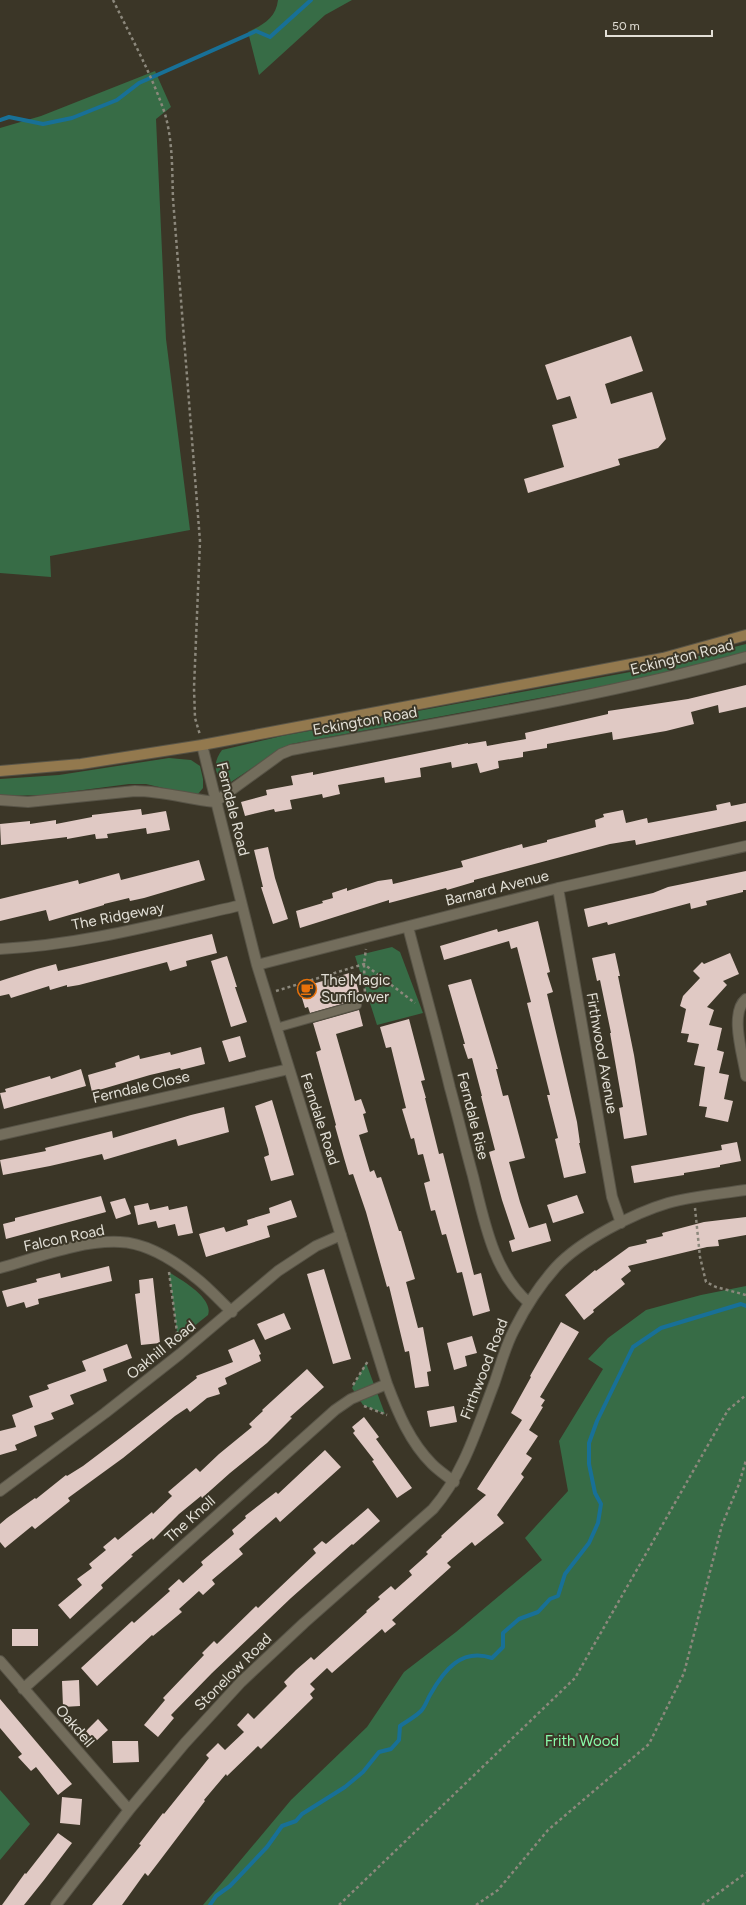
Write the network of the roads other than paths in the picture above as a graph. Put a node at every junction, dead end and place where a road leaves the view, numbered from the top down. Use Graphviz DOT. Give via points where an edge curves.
graph roads {
  1 [pos="746,635"];
  2 [pos="746,657"];
  3 [pos="202,745"];
  4 [pos="0,771"];
  5 [pos="0,800"];
  6 [pos="215,802"];
  7 [pos="746,846"];
  8 [pos="558,888"];
  9 [pos="242,905"];
  10 [pos="408,927"];
  11 [pos="0,949"];
  12 [pos="257,965"];
  13 [pos="746,998"];
  14 [pos="357,1005"];
  15 [pos="276,1028"];
  16 [pos="289,1069"];
  17 [pos="746,1076"];
  18 [pos="0,1135"];
  19 [pos="746,1190"];
  20 [pos="621,1223"];
  21 [pos="341,1235"];
  22 [pos="0,1268"];
  23 [pos="529,1303"];
  24 [pos="232,1312"];
  25 [pos="386,1384"];
  26 [pos="454,1482"];
  27 [pos="0,1491"];
  28 [pos="0,1661"];
  29 [pos="23,1689"];
  30 [pos="129,1810"];
  31 [pos="56,1905"];
  1 -- 3 [label="main road, Eckington Road" via="663,658"];
  2 -- 6 [label="street, Eckington Road" via="661,679 291,750 281,754"];
  3 -- 4 [label="main road, Eckington Road" via="81,764"];
  3 -- 6 [label="street, Ferndale Road"];
  5 -- 6 [label="street" via="28,802 149,791"];
  6 -- 9 [label="street, Ferndale Road"];
  7 -- 8 [label="street, Barnard Avenue"];
  8 -- 10 [label="street, Barnard Avenue"];
  8 -- 20 [label="street, Firthwood Avenue" via="612,1197"];
  9 -- 11 [label="street, The Ridgeway" via="104,936"];
  9 -- 12 [label="street, Ferndale Road"];
  10 -- 12 [label="street, Barnard Avenue"];
  10 -- 23 [label="street, Ferndale Rise" via="485,1225 508,1279"];
  12 -- 15 [label="street, Ferndale Road"];
  13 -- 17 [label="street" via="741,1003 737,1021"];
  14 -- 15 [label="lane"];
  15 -- 16 [label="street, Ferndale Road"];
  16 -- 18 [label="street, Ferndale Close"];
  16 -- 21 [label="street, Ferndale Road"];
  19 -- 20 [label="street, Firthwood Road" via="668,1203"];
  20 -- 23 [label="street, Firthwood Road" via="557,1266"];
  21 -- 24 [label="street, Oakhill Road" via="296,1258"];
  21 -- 25 [label="street, Ferndale Road"];
  22 -- 24 [label="street, Falcon Road" via="81,1246 120,1242 136,1245 154,1251 196,1278"];
  23 -- 26 [label="street, Firthwood Road" via="513,1332 472,1444"];
  24 -- 27 [label="street, Oakhill Road" via="105,1413"];
  25 -- 26 [label="street, Ferndale Road" via="419,1449 433,1465"];
  25 -- 29 [label="street, The Knoll" via="351,1399 335,1410"];
  26 -- 30 [label="street, Stonelow Road" via="433,1509 241,1682"];
  28 -- 29 [label="street, Oakdell"];
  29 -- 30 [label="street, Oakdell"];
  30 -- 31 [label="street, Stonelow Road"];
}
